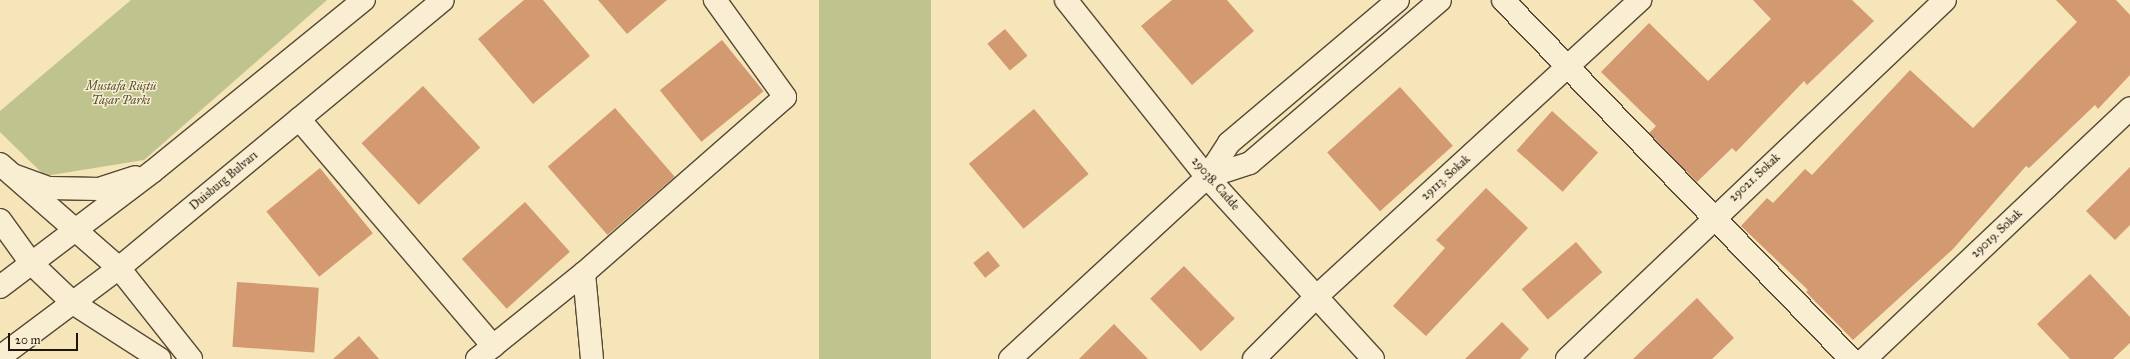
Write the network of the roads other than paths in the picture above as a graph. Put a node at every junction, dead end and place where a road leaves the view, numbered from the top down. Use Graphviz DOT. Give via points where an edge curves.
graph roads {
  1 [pos="364,0"];
  2 [pos="443,0"];
  3 [pos="715,0"];
  4 [pos="1066,0"];
  5 [pos="1398,0"];
  6 [pos="1440,0"];
  7 [pos="1502,0"];
  8 [pos="1640,0"];
  9 [pos="1945,0"];
  10 [pos="1567,67"];
  11 [pos="2130,108"];
  12 [pos="299,119"];
  13 [pos="6,169"];
  14 [pos="152,172"];
  15 [pos="1207,177"];
  16 [pos="1713,218"];
  17 [pos="0,220"];
  18 [pos="75,231"];
  19 [pos="31,263"];
  20 [pos="119,268"];
  21 [pos="584,274"];
  22 [pos="0,287"];
  23 [pos="1316,297"];
  24 [pos="73,303"];
  25 [pos="485,352"];
  26 [pos="0,357"];
  27 [pos="160,359"];
  28 [pos="191,359"];
  29 [pos="592,359"];
  30 [pos="1010,359"];
  31 [pos="1254,359"];
  32 [pos="1373,359"];
  33 [pos="1567,359"];
  34 [pos="1851,359"];
  35 [pos="1865,359"];
  1 -- 14 [label="street"];
  2 -- 12 [label="street, Duisburg Bulvarı"];
  3 -- 21 [label="street" via="785,97"];
  4 -- 15 [label="street, 29038. Cadde"];
  5 -- 15 [label="street" via="1229,143"];
  6 -- 15 [label="street" via="1250,163"];
  7 -- 10 [label="street"];
  8 -- 10 [label="street, 29113. Sokak"];
  9 -- 16 [label="street, 29021. Sokak"];
  10 -- 16 [label="street"];
  10 -- 23 [label="street, 29113. Sokak"];
  11 -- 35 [label="street, 29019. Sokak"];
  12 -- 20 [label="street, Duisburg Bulvarı"];
  12 -- 25 [label="street"];
  13 -- 14 [label="street" via="49,188 99,189"];
  13 -- 18 [label="street"];
  14 -- 18 [label="street"];
  15 -- 23 [label="street, 29038. Cadde"];
  15 -- 30 [label="street"];
  16 -- 33 [label="street, 29021. Sokak"];
  16 -- 34 [label="street"];
  17 -- 19 [label="street"];
  18 -- 19 [label="street"];
  18 -- 20 [label="street"];
  19 -- 22 [label="street"];
  19 -- 24 [label="street"];
  20 -- 24 [label="street, Duisburg Bulvarı"];
  20 -- 28 [label="street"];
  21 -- 25 [label="street"];
  21 -- 29 [label="street"];
  23 -- 31 [label="street, 29113. Sokak"];
  23 -- 32 [label="street, 29038. Cadde"];
  24 -- 26 [label="street, Duisburg Bulvarı"];
  24 -- 27 [label="street"];
}
